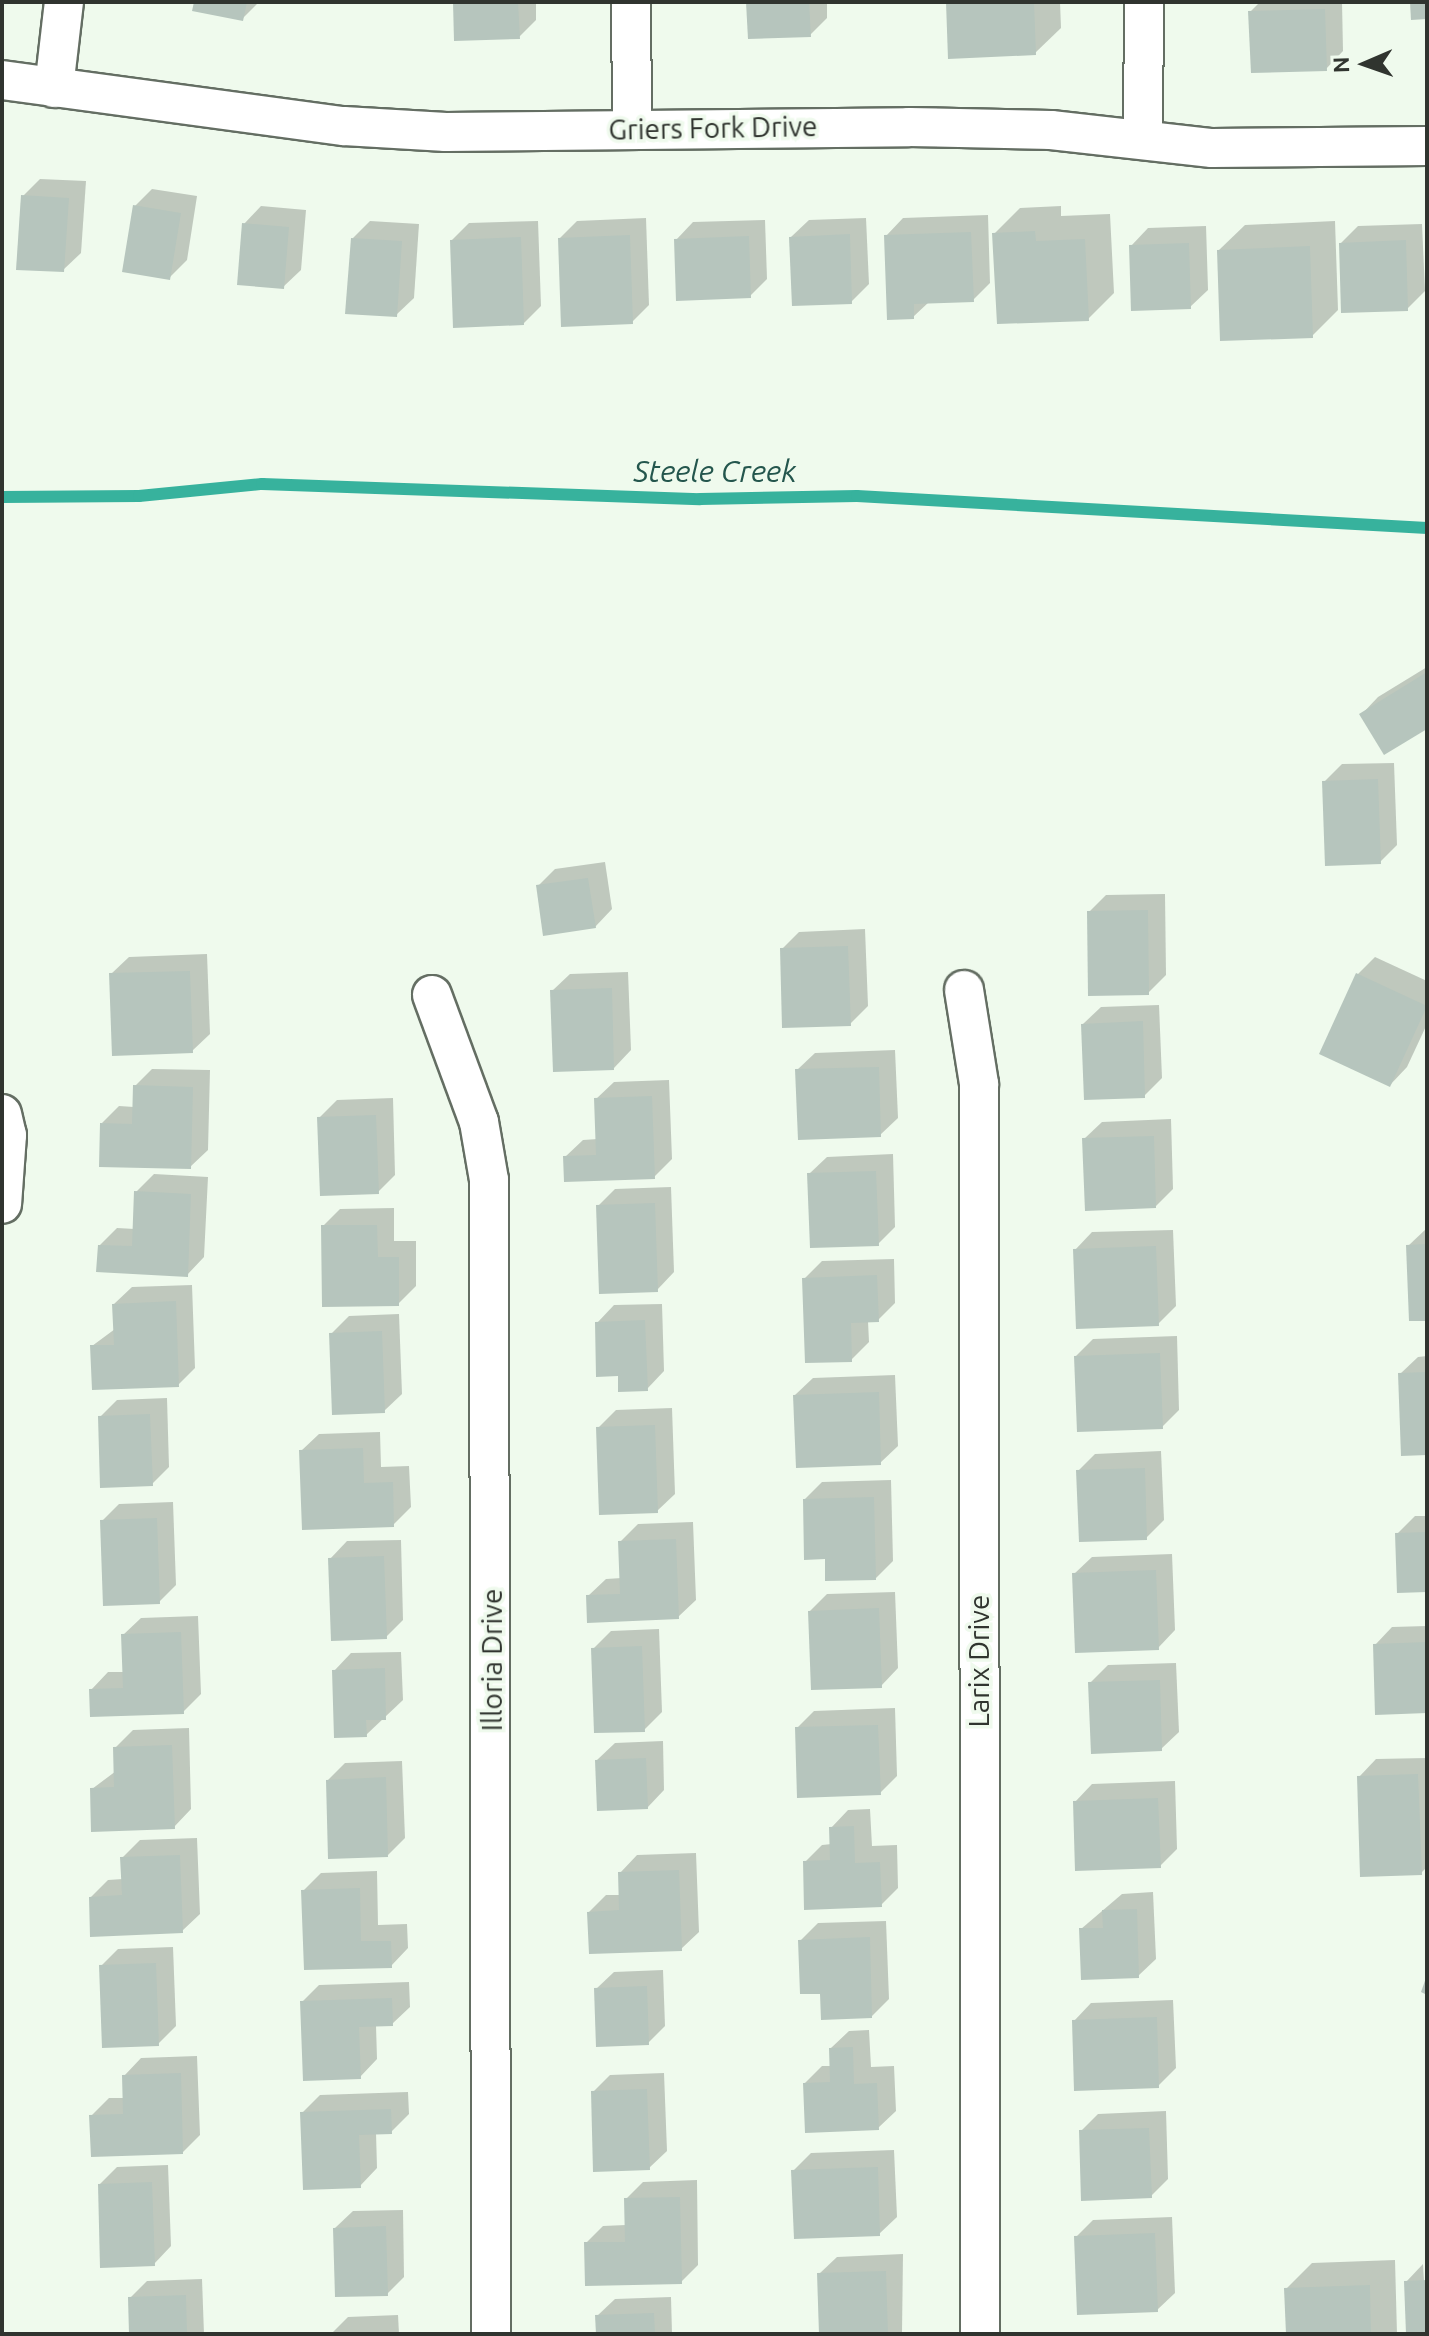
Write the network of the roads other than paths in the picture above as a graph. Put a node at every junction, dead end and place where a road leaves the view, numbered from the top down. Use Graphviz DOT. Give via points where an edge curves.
graph roads {
  1 [pos="64,2"];
  2 [pos="631,2"];
  3 [pos="1144,2"];
  4 [pos="2,80"];
  5 [pos="54,88"];
  6 [pos="632,128"];
  7 [pos="1143,139"];
  8 [pos="1427,146"];
  9 [pos="964,990"];
  10 [pos="432,995"];
  11 [pos="2,1114"];
  12 [pos="2,1204"];
  13 [pos="491,2334"];
  14 [pos="980,2334"];
  1 -- 5 [label="street"];
  2 -- 6 [label="street"];
  3 -- 7 [label="street"];
  4 -- 5 [label="street, Griers Fork Drive"];
  5 -- 6 [label="street, Griers Fork Drive" via="344,126 530,133"];
  6 -- 7 [label="street, Griers Fork Drive" via="925,127"];
  7 -- 8 [label="street, Griers Fork Drive" via="1212,148"];
  9 -- 14 [label="street, Larix Drive" via="979,1084"];
  10 -- 13 [label="street, Illoria Drive" via="479,1122 489,1180"];
  11 -- 12 [label="street" via="7,1135"];
}
